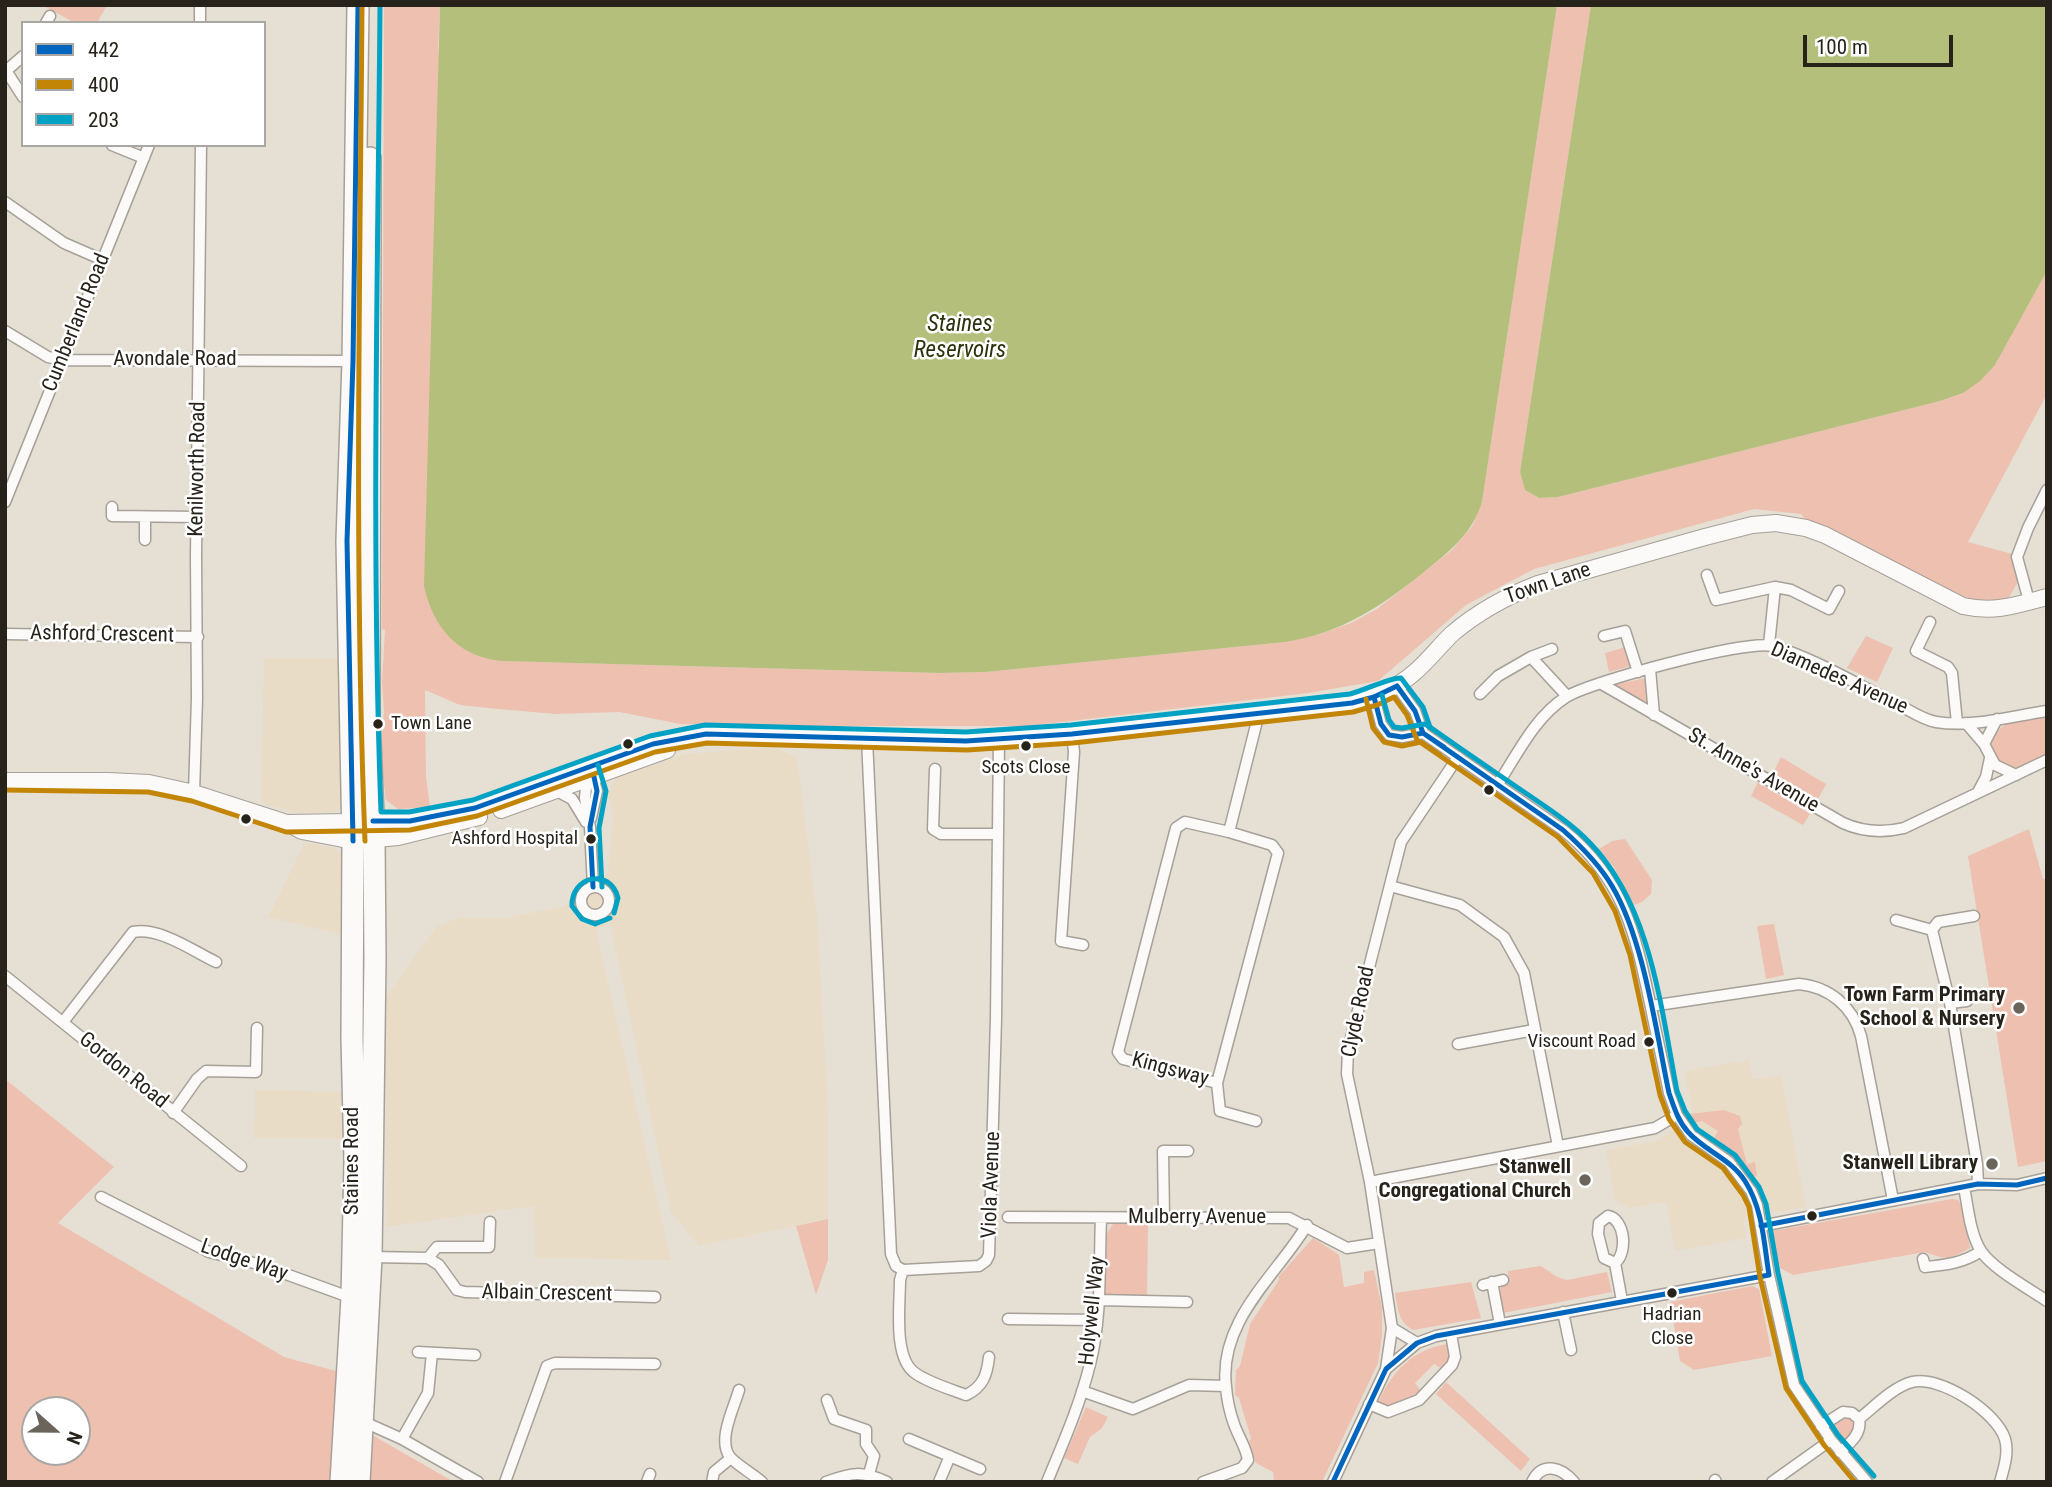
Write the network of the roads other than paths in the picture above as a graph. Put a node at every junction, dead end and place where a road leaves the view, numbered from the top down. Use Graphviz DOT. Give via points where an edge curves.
graph roads {
  1 [pos="358,5"];
  2 [pos="371,5"];
  3 [pos="21,58"];
  4 [pos="6,70"];
  5 [pos="21,94"];
  6 [pos="117,147"];
  7 [pos="148,147"];
  8 [pos="201,147"];
  9 [pos="144,158"];
  10 [pos="5,202"];
  11 [pos="103,260"];
  12 [pos="5,331"];
  13 [pos="62,360"];
  14 [pos="199,360"];
  15 [pos="353,361"];
  16 [pos="2047,490"];
  17 [pos="5,502"];
  18 [pos="112,507"];
  19 [pos="145,517"];
  20 [pos="197,517"];
  21 [pos="145,540"];
  22 [pos="1707,575"];
  23 [pos="1775,587"];
  24 [pos="1839,591"];
  25 [pos="2047,597"];
  26 [pos="2029,601"];
  27 [pos="1930,622"];
  28 [pos="5,634"];
  29 [pos="1604,636"];
  30 [pos="198,637"];
  31 [pos="1769,645"];
  32 [pos="1552,649"];
  33 [pos="1531,657"];
  34 [pos="1650,669"];
  35 [pos="1638,672"];
  36 [pos="1600,683"];
  37 [pos="1397,686"];
  38 [pos="1480,694"];
  39 [pos="1567,696"];
  40 [pos="1374,697"];
  41 [pos="2047,710"];
  42 [pos="1255,714"];
  43 [pos="1654,715"];
  44 [pos="1997,719"];
  45 [pos="1962,723"];
  46 [pos="1423,733"];
  47 [pos="1072,734"];
  48 [pos="867,739"];
  49 [pos="999,739"];
  50 [pos="1984,744"];
  51 [pos="1458,757"];
  52 [pos="1990,758"];
  53 [pos="2047,760"];
  54 [pos="934,769"];
  55 [pos="590,775"];
  56 [pos="2016,775"];
  57 [pos="5,782"];
  58 [pos="1498,784"];
  59 [pos="557,791"];
  60 [pos="194,793"];
  61 [pos="1978,793"];
  62 [pos="590,827"];
  63 [pos="363,831"];
  64 [pos="1229,832"];
  65 [pos="998,834"];
  66 [pos="1390,886"];
  67 [pos="593,887"];
  68 [pos="1974,916"];
  69 [pos="1896,920"];
  70 [pos="1932,930"];
  71 [pos="1083,944"];
  72 [pos="216,962"];
  73 [pos="5,976"];
  74 [pos="1967,1001"];
  75 [pos="1950,1003"];
  76 [pos="1651,1006"];
  77 [pos="63,1023"];
  78 [pos="257,1028"];
  79 [pos="1534,1030"];
  80 [pos="1458,1044"];
  81 [pos="1217,1083"];
  82 [pos="173,1113"];
  83 [pos="1677,1115"];
  84 [pos="1256,1121"];
  85 [pos="1558,1146"];
  86 [pos="1188,1151"];
  87 [pos="241,1166"];
  88 [pos="2047,1178"];
  89 [pos="1370,1182"];
  90 [pos="1978,1184"];
  91 [pos="1964,1187"];
  92 [pos="101,1197"];
  93 [pos="1892,1200"];
  94 [pos="1008,1217"];
  95 [pos="1164,1217"];
  96 [pos="1101,1218"];
  97 [pos="490,1222"];
  98 [pos="1307,1225"];
  99 [pos="1761,1226"];
  100 [pos="1378,1243"];
  101 [pos="1981,1251"];
  102 [pos="371,1257"];
  103 [pos="428,1258"];
  104 [pos="1923,1259"];
  105 [pos="1615,1263"];
  106 [pos="903,1270"];
  107 [pos="1769,1275"];
  108 [pos="1492,1282"];
  109 [pos="655,1297"];
  110 [pos="352,1298"];
  111 [pos="1098,1300"];
  112 [pos="1622,1300"];
  113 [pos="2047,1301"];
  114 [pos="1187,1302"];
  115 [pos="1563,1312"];
  116 [pos="1008,1319"];
  117 [pos="1096,1320"];
  118 [pos="1500,1324"];
  119 [pos="1392,1328"];
  120 [pos="1451,1334"];
  121 [pos="1417,1343"];
  122 [pos="1570,1350"];
  123 [pos="418,1352"];
  124 [pos="432,1353"];
  125 [pos="475,1355"];
  126 [pos="989,1357"];
  127 [pos="655,1364"];
  128 [pos="1386,1369"];
  129 [pos="1226,1385"];
  130 [pos="739,1390"];
  131 [pos="1082,1391"];
  132 [pos="966,1395"];
  133 [pos="827,1401"];
  134 [pos="1369,1404"];
  135 [pos="962,1408"];
  136 [pos="1859,1419"];
  137 [pos="362,1421"];
  138 [pos="1821,1426"];
  139 [pos="402,1439"];
  140 [pos="909,1439"];
  141 [pos="1830,1440"];
  142 [pos="1840,1452"];
  143 [pos="950,1456"];
  144 [pos="731,1458"];
  145 [pos="980,1469"];
  146 [pos="869,1474"];
  147 [pos="341,1482"];
  148 [pos="359,1482"];
  149 [pos="478,1482"];
  150 [pos="505,1482"];
  151 [pos="712,1482"];
  152 [pos="762,1482"];
  153 [pos="826,1482"];
  154 [pos="887,1482"];
  155 [pos="939,1482"];
  156 [pos="1047,1482"];
  157 [pos="1203,1482"];
  158 [pos="1333,1482"];
  159 [pos="1532,1482"];
  160 [pos="1574,1482"];
  161 [pos="1772,1482"];
  162 [pos="1867,1482"];
  163 [pos="2000,1482"];
  1 -- 15 [label="highway"];
  2 -- 63 [label="highway" via="369,716"];
  3 -- 4 [label="street"];
  4 -- 5 [label="street"];
  6 -- 9 [label="street"];
  7 -- 9 [label="street, Cumberland Road"];
  8 -- 14 [label="street, Kenilworth Road"];
  9 -- 11 [label="street, Cumberland Road"];
  10 -- 11 [label="street" via="64,243"];
  11 -- 13 [label="street, Cumberland Road"];
  12 -- 13 [label="street, Avondale Road"];
  13 -- 14 [label="street, Avondale Road"];
  13 -- 17 [label="street, Cumberland Road"];
  14 -- 15 [label="street, Avondale Road"];
  14 -- 20 [label="street, Kenilworth Road"];
  15 -- 63 [label="highway" via="347,541"];
  16 -- 26 [label="street" via="2017,557"];
  18 -- 19 [label="street" via="113,516"];
  19 -- 20 [label="street"];
  19 -- 21 [label="street"];
  20 -- 30 [label="street, Kenilworth Road"];
  22 -- 23 [label="street" via="1716,600"];
  23 -- 24 [label="street" via="1829,609"];
  23 -- 31 [label="street"];
  25 -- 26 [label="main road, Town Lane"];
  26 -- 37 [label="main road, Town Lane" via="2002,609 1963,606 1806,527 1752,525 1517,592 1452,633"];
  27 -- 45 [label="street" via="1916,651 1952,673"];
  28 -- 30 [label="street, Ashford Crescent"];
  29 -- 35 [label="street" via="1625,631"];
  30 -- 60 [label="street, Kenilworth Road"];
  31 -- 34 [label="street, Diamedes Avenue" via="1664,661"];
  31 -- 45 [label="street, Diamedes Avenue" via="1934,722"];
  32 -- 33 [label="street"];
  33 -- 38 [label="street" via="1498,676"];
  33 -- 39 [label="street"];
  34 -- 35 [label="street, Diamedes Avenue"];
  34 -- 43 [label="street"];
  35 -- 36 [label="street, Diamedes Avenue"];
  36 -- 39 [label="street"];
  36 -- 43 [label="street, St. Anne's Avenue"];
  37 -- 40 [label="main road, Town Lane"];
  37 -- 46 [label="street" via="1415,711"];
  39 -- 58 [label="street" via="1540,719"];
  40 -- 42 [label="main road, Town Lane"];
  40 -- 46 [label="street" via="1381,724 1389,734"];
  41 -- 44 [label="street, Diamedes Avenue"];
  42 -- 47 [label="main road, Town Lane"];
  42 -- 64 [label="street"];
  43 -- 61 [label="street, St. Anne's Avenue" via="1855,828 1904,828"];
  44 -- 45 [label="street, Diamedes Avenue"];
  44 -- 50 [label="street"];
  45 -- 50 [label="street"];
  46 -- 51 [label="street"];
  47 -- 49 [label="main road, Town Lane"];
  47 -- 71 [label="street" via="1061,941"];
  48 -- 49 [label="main road, Town Lane"];
  48 -- 55 [label="main road, Town Lane" via="724,736"];
  48 -- 106 [label="street" via="891,1254"];
  49 -- 65 [label="street, Viola Avenue"];
  50 -- 52 [label="street"];
  51 -- 58 [label="street"];
  51 -- 66 [label="street, Clyde Road" via="1401,842"];
  52 -- 56 [label="street"];
  52 -- 61 [label="street"];
  53 -- 56 [label="street, St. Anne's Avenue"];
  54 -- 65 [label="street" via="933,829 941,834"];
  55 -- 59 [label="main road, Town Lane"];
  55 -- 62 [label="street" via="597,791"];
  55 -- 63 [label="main road, Town Lane" via="475,808"];
  56 -- 61 [label="street, St. Anne's Avenue"];
  57 -- 60 [label="main road" via="149,783"];
  58 -- 76 [label="street" via="1574,839 1607,876 1632,924"];
  59 -- 62 [label="street" via="572,799"];
  59 -- 63 [label="main road, Town Lane" via="457,823"];
  60 -- 63 [label="main road" via="302,831"];
  62 -- 67 [label="street"];
  63 -- 102 [label="highway, Staines Road"];
  63 -- 110 [label="highway, Staines Road" via="352,1038"];
  64 -- 81 [label="street, Kingsway" via="1272,845 1278,853"];
  64 -- 81 [label="street, Kingsway" via="1185,822 1175,828 1118,1052 1123,1059"];
  65 -- 106 [label="street, Viola Avenue" via="989,1255 979,1266"];
  66 -- 79 [label="street" via="1461,905 1504,937 1524,974"];
  66 -- 89 [label="street, Clyde Road" via="1348,1050 1347,1074"];
  68 -- 70 [label="street" via="1938,922"];
  69 -- 70 [label="street"];
  70 -- 75 [label="street"];
  72 -- 77 [label="street" via="165,937 144,930 133,932"];
  73 -- 77 [label="street, Gordon Road"];
  74 -- 75 [label="street"];
  75 -- 90 [label="street"];
  76 -- 83 [label="street"];
  76 -- 93 [label="street" via="1799,984 1821,989 1840,1001 1853,1014 1861,1036"];
  77 -- 82 [label="street, Gordon Road"];
  78 -- 82 [label="street" via="256,1072 206,1070"];
  79 -- 80 [label="street"];
  79 -- 85 [label="street"];
  81 -- 84 [label="street" via="1220,1111"];
  82 -- 87 [label="street, Gordon Road"];
  83 -- 85 [label="street" via="1655,1128"];
  83 -- 99 [label="street" via="1691,1135 1744,1179"];
  85 -- 89 [label="street"];
  86 -- 95 [label="street" via="1163,1151"];
  88 -- 90 [label="street" via="2017,1185"];
  89 -- 100 [label="street, Clyde Road"];
  90 -- 91 [label="street"];
  91 -- 93 [label="street"];
  91 -- 101 [label="street"];
  92 -- 110 [label="street, Lodge Way" via="209,1252 258,1264"];
  93 -- 99 [label="street"];
  94 -- 96 [label="street, Mulberry Avenue"];
  95 -- 96 [label="street, Mulberry Avenue"];
  95 -- 98 [label="street, Mulberry Avenue" via="1289,1218"];
  96 -- 111 [label="street, Holywell Way"];
  97 -- 103 [label="street" via="489,1247 437,1247"];
  98 -- 100 [label="street, Mulberry Avenue" via="1347,1248"];
  98 -- 129 [label="street" via="1239,1320 1227,1360"];
  99 -- 107 [label="street"];
  100 -- 119 [label="street, Clyde Road"];
  101 -- 104 [label="street" via="1956,1263 1925,1268"];
  101 -- 113 [label="street"];
  102 -- 103 [label="street"];
  102 -- 137 [label="highway, Staines Road"];
  103 -- 109 [label="street, Albain Crescent" via="457,1290 465,1292"];
  105 -- 112 [label="street"];
  106 -- 132 [label="street" via="904,1361 917,1375"];
  107 -- 112 [label="street"];
  107 -- 138 [label="street" via="1794,1385"];
  108 -- 118 [label="street"];
  110 -- 147 [label="highway, Staines Road"];
  111 -- 114 [label="street"];
  111 -- 117 [label="street, Holywell Way"];
  112 -- 115 [label="street"];
  115 -- 118 [label="street"];
  115 -- 122 [label="street"];
  116 -- 117 [label="street"];
  117 -- 131 [label="street, Holywell Way"];
  118 -- 120 [label="street"];
  119 -- 121 [label="street"];
  119 -- 128 [label="street, Clyde Road"];
  120 -- 121 [label="street"];
  120 -- 134 [label="street" via="1452,1365 1419,1401 1388,1412"];
  121 -- 128 [label="street"];
  123 -- 124 [label="street"];
  124 -- 125 [label="street"];
  124 -- 139 [label="street" via="428,1393"];
  126 -- 132 [label="street" via="985,1379"];
  127 -- 150 [label="street" via="555,1363 547,1367"];
  128 -- 134 [label="street"];
  129 -- 131 [label="street" via="1189,1385 1133,1409"];
  129 -- 157 [label="street" via="1233,1422 1248,1460 1242,1468"];
  130 -- 144 [label="street" via="726,1438"];
  131 -- 156 [label="street, Holywell Way"];
  132 -- 135 [label="street"];
  133 -- 146 [label="street" via="834,1419 866,1430 866,1444 874,1456"];
  134 -- 158 [label="street"];
  136 -- 138 [label="street" via="1843,1412"];
  136 -- 142 [label="street" via="1860,1429"];
  136 -- 163 [label="street" via="1907,1384 1924,1380 1942,1385 2000,1427 2007,1455"];
  137 -- 139 [label="street"];
  137 -- 148 [label="highway, Staines Road"];
  138 -- 141 [label="street"];
  139 -- 149 [label="street"];
  140 -- 143 [label="street"];
  141 -- 142 [label="street"];
  141 -- 161 [label="street"];
  142 -- 162 [label="street"];
  143 -- 145 [label="street"];
  143 -- 155 [label="street"];
  144 -- 151 [label="street" via="714,1472"];
  144 -- 152 [label="street"];
  146 -- 153 [label="street"];
  146 -- 154 [label="street"];
  159 -- 160 [label="street" via="1541,1470 1549,1468 1564,1471"];
}
